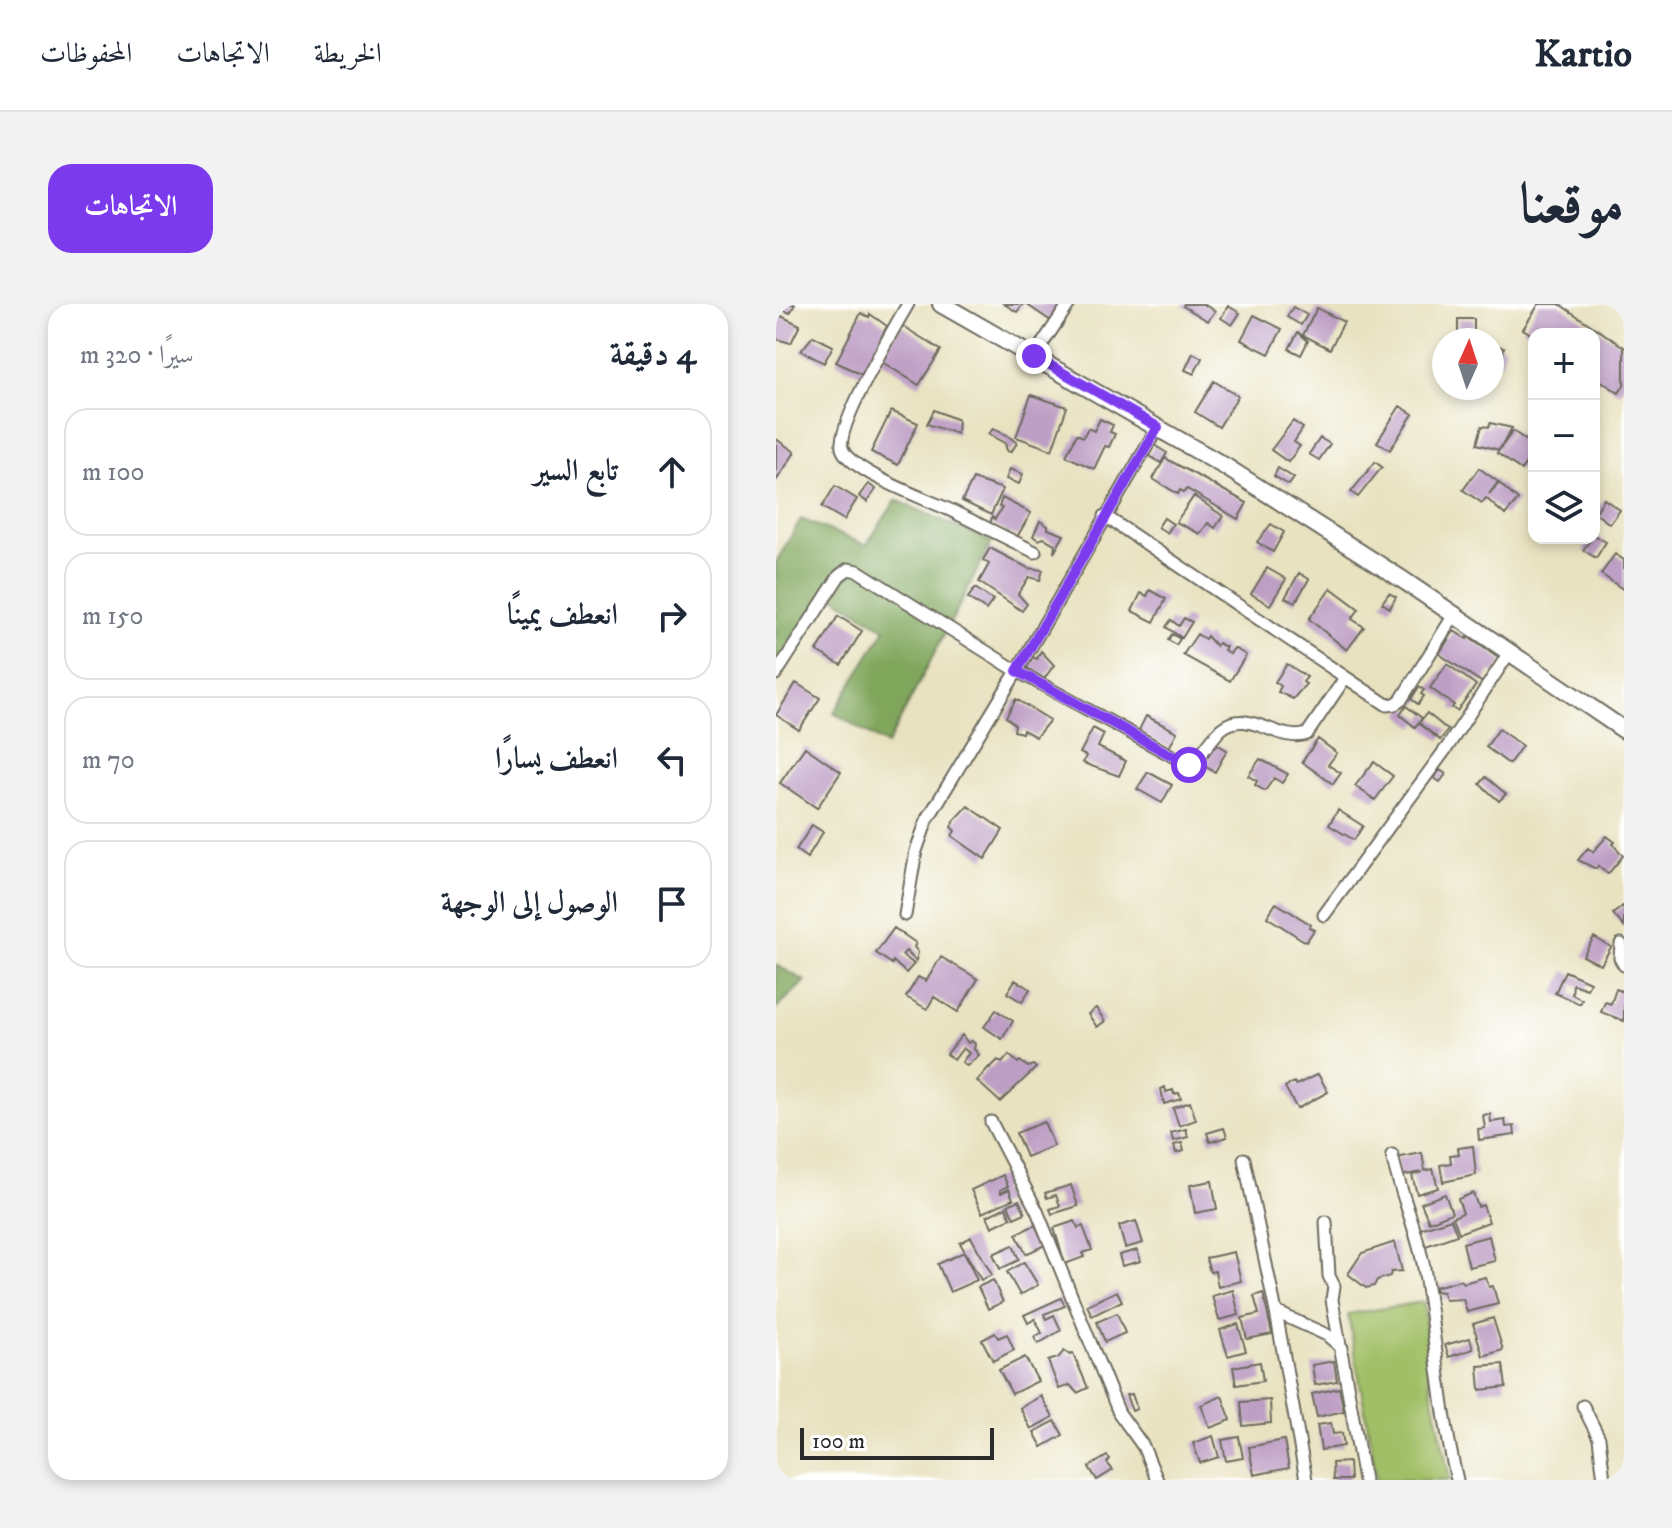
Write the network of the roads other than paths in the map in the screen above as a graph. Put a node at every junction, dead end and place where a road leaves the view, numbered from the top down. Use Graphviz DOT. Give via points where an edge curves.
graph roads {
  1 [pos="908,304"];
  2 [pos="941,304"];
  3 [pos="1069,304"];
  4 [pos="1034,356"];
  5 [pos="1158,427"];
  6 [pos="1105,516"];
  7 [pos="1035,552"];
  8 [pos="1454,615"];
  9 [pos="1509,653"];
  10 [pos="1017,671"];
  11 [pos="776,674"];
  12 [pos="1345,678"];
  13 [pos="1624,730"];
  14 [pos="905,915"];
  15 [pos="1324,915"];
  16 [pos="1621,944"];
  17 [pos="1624,965"];
  18 [pos="991,1122"];
  19 [pos="1392,1155"];
  20 [pos="1244,1159"];
  21 [pos="1326,1222"];
  22 [pos="1276,1312"];
  23 [pos="1342,1348"];
  24 [pos="1583,1406"];
  25 [pos="1157,1480"];
  26 [pos="1306,1480"];
  27 [pos="1364,1480"];
  28 [pos="1457,1480"];
  29 [pos="1604,1480"];
  1 -- 7 [label="street" via="861,392 842,449 849,460 906,492"];
  2 -- 4 [label="street"];
  3 -- 4 [label="street"];
  4 -- 5 [label="street"];
  5 -- 6 [label="street"];
  5 -- 8 [label="street"];
  6 -- 10 [label="street"];
  6 -- 12 [label="street"];
  8 -- 9 [label="street"];
  8 -- 12 [label="street" via="1395,704 1379,702"];
  9 -- 13 [label="street"];
  9 -- 15 [label="street"];
  10 -- 11 [label="street" via="848,569"];
  10 -- 12 [label="street" via="1189,765 1230,723 1244,721 1292,736 1307,734"];
  10 -- 14 [label="street" via="927,820"];
  16 -- 17 [label="street"];
  18 -- 25 [label="street" via="1037,1211 1119,1413 1143,1446"];
  19 -- 28 [label="street" via="1423,1262"];
  20 -- 22 [label="street"];
  21 -- 23 [label="street"];
  22 -- 23 [label="street" via="1327,1335"];
  22 -- 26 [label="street"];
  23 -- 27 [label="street"];
  24 -- 29 [label="street" via="1599,1438"];
}
